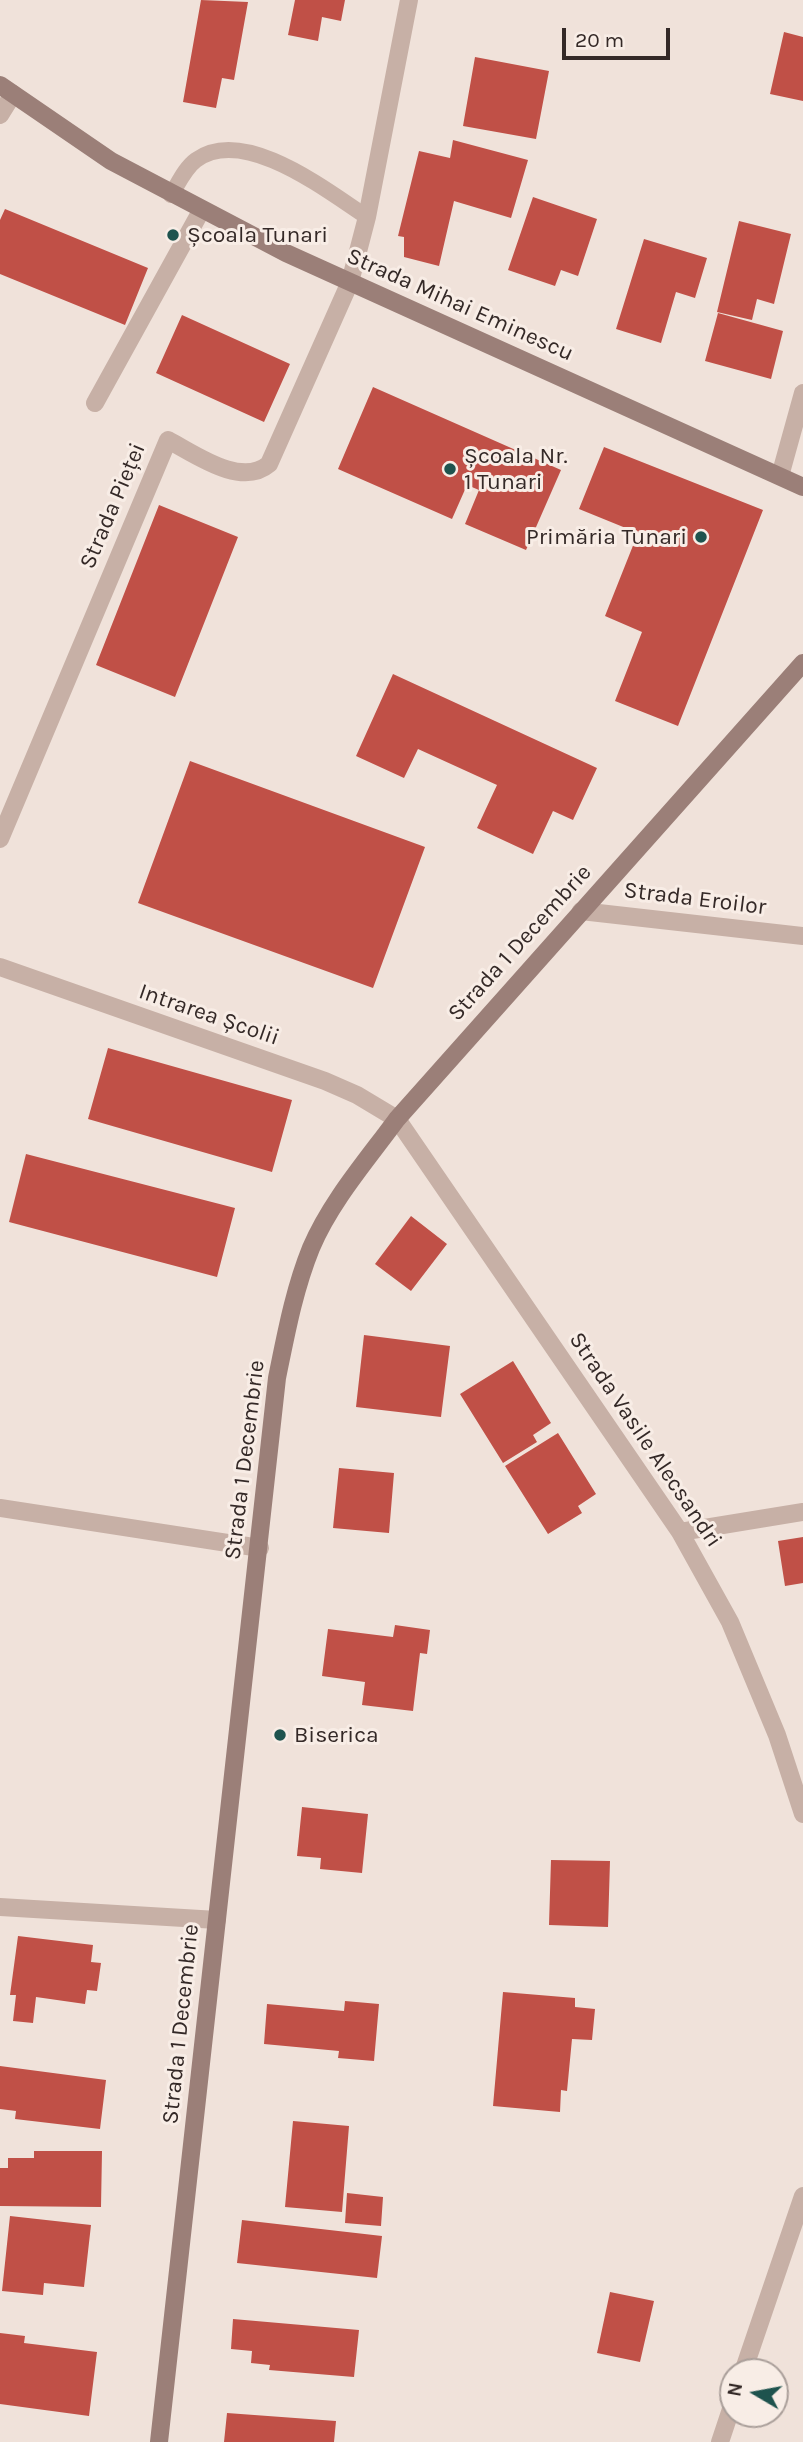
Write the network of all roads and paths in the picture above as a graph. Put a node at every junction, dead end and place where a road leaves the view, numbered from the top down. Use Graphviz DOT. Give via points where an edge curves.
graph roads {
  1 [pos="408,0"];
  2 [pos="6,89"];
  3 [pos="0,114"];
  4 [pos="171,195"];
  5 [pos="201,211"];
  6 [pos="367,217"];
  7 [pos="350,282"];
  8 [pos="803,393"];
  9 [pos="95,403"];
  10 [pos="780,476"];
  11 [pos="803,487"];
  12 [pos="803,663"];
  13 [pos="0,839"];
  14 [pos="581,911"];
  15 [pos="803,936"];
  16 [pos="0,967"];
  17 [pos="397,1119"];
  18 [pos="0,1508"];
  19 [pos="803,1511"];
  20 [pos="680,1532"];
  21 [pos="260,1548"];
  22 [pos="803,1814"];
  23 [pos="0,1907"];
  24 [pos="217,1920"];
  25 [pos="803,2196"];
  26 [pos="748,2358"];
  27 [pos="159,2442"];
  1 -- 6 [label="street"];
  2 -- 3 [label="street"];
  2 -- 4 [label="main road, Strada Mihai Eminescu"];
  4 -- 5 [label="main road, Strada Mihai Eminescu"];
  4 -- 6 [label="lane" via="195,160 216,150 232,151 274,160"];
  5 -- 7 [label="main road, Strada Mihai Eminescu"];
  5 -- 9 [label="street"];
  6 -- 7 [label="street"];
  7 -- 10 [label="main road, Strada Mihai Eminescu"];
  7 -- 13 [label="street, Strada Pieței" via="269,464 258,473 239,473 167,440"];
  8 -- 10 [label="street"];
  10 -- 11 [label="main road, Strada Mihai Eminescu"];
  12 -- 14 [label="main road, Strada 1 Decembrie"];
  14 -- 15 [label="street, Strada Eroilor"];
  14 -- 17 [label="main road, Strada 1 Decembrie"];
  16 -- 17 [label="street, Intrarea Școlii" via="325,1081"];
  17 -- 20 [label="street, Strada Vasile Alecsandri"];
  17 -- 21 [label="main road, Strada 1 Decembrie" via="344,1192 312,1247 290,1309 277,1378"];
  18 -- 21 [label="street"];
  19 -- 20 [label="street"];
  20 -- 22 [label="street, Strada Vasile Alecsandri" via="730,1622 777,1735"];
  21 -- 24 [label="main road, Strada 1 Decembrie"];
  23 -- 24 [label="street"];
  24 -- 27 [label="main road, Strada 1 Decembrie"];
  25 -- 26 [label="street"];
}
